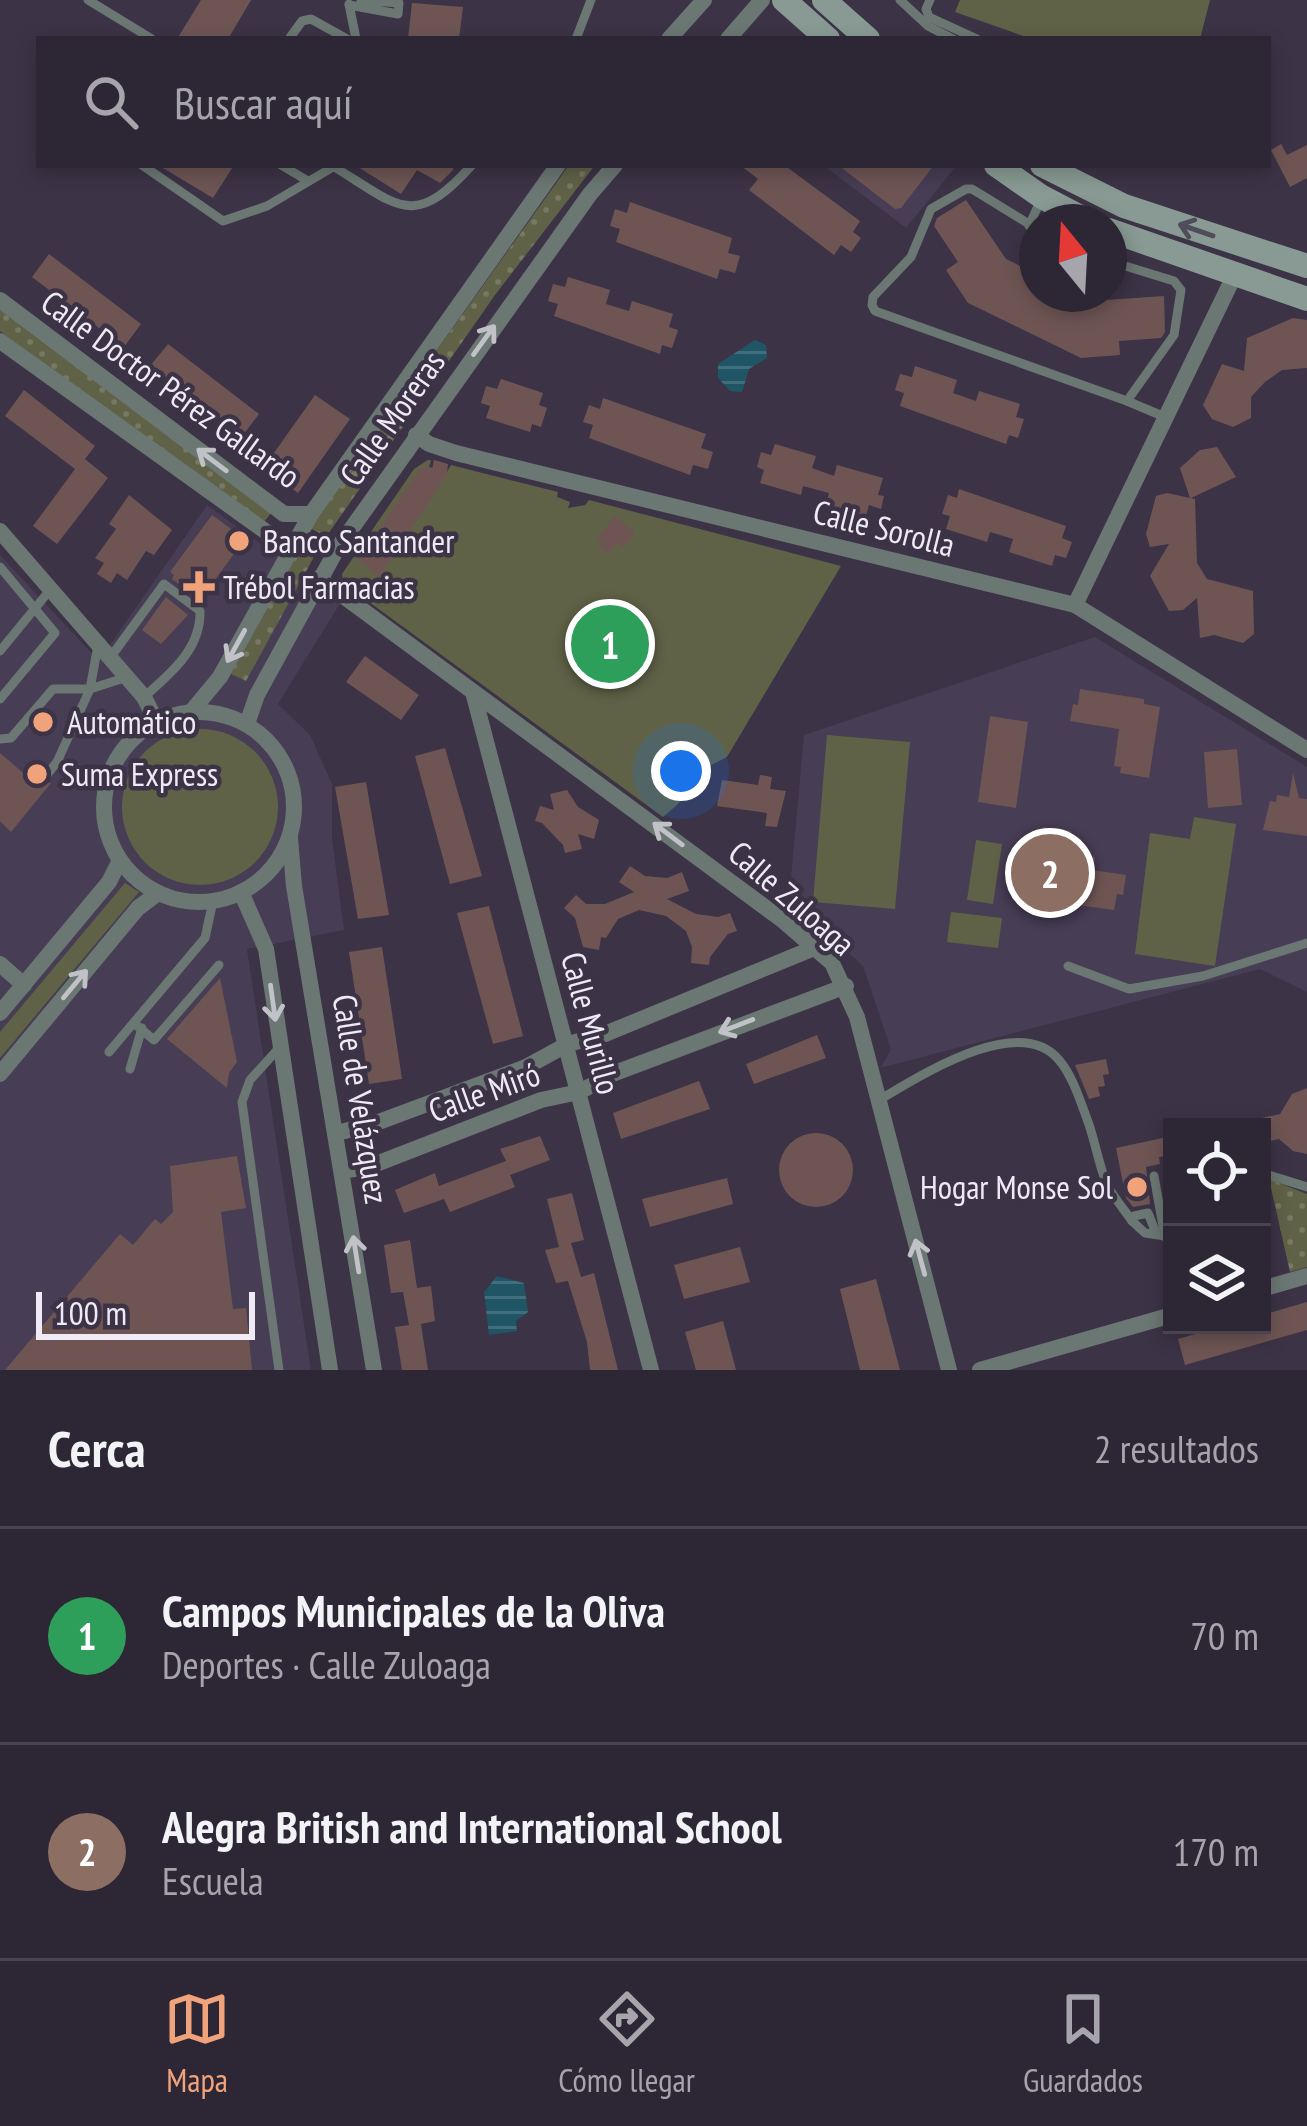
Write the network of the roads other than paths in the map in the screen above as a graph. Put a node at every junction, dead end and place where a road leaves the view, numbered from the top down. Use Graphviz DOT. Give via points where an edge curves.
graph roads {
  1 [pos="88,0"];
  2 [pos="361,0"];
  3 [pos="591,0"];
  4 [pos="704,0"];
  5 [pos="762,0"];
  6 [pos="784,0"];
  7 [pos="824,0"];
  8 [pos="900,0"];
  9 [pos="930,0"];
  10 [pos="348,3"];
  11 [pos="147,36"];
  12 [pos="291,36"];
  13 [pos="341,36"];
  14 [pos="355,36"];
  15 [pos="577,36"];
  16 [pos="672,36"];
  17 [pos="731,36"];
  18 [pos="825,36"];
  19 [pos="865,36"];
  20 [pos="947,36"];
  21 [pos="970,36"];
  22 [pos="146,168"];
  23 [pos="286,168"];
  24 [pos="329,168"];
  25 [pos="335,168"];
  26 [pos="469,168"];
  27 [pos="555,168"];
  28 [pos="612,168"];
  29 [pos="1000,168"];
  30 [pos="1048,168"];
  31 [pos="308,181"];
  32 [pos="1042,197"];
  33 [pos="1040,204"];
  34 [pos="1055,204"];
  35 [pos="1019,219"];
  36 [pos="1127,236"];
  37 [pos="1127,266"];
  38 [pos="1307,266"];
  39 [pos="1234,274"];
  40 [pos="1307,299"];
  41 [pos="0,300"];
  42 [pos="0,341"];
  43 [pos="1127,401"];
  44 [pos="1165,417"];
  45 [pos="416,435"];
  46 [pos="311,514"];
  47 [pos="0,531"];
  48 [pos="290,548"];
  49 [pos="0,567"];
  50 [pos="319,578"];
  51 [pos="50,590"];
  52 [pos="1075,605"];
  53 [pos="34,609"];
  54 [pos="0,651"];
  55 [pos="104,651"];
  56 [pos="127,676"];
  57 [pos="90,689"];
  58 [pos="473,692"];
  59 [pos="144,697"];
  60 [pos="0,699"];
  61 [pos="191,712"];
  62 [pos="157,721"];
  63 [pos="247,724"];
  64 [pos="0,739"];
  65 [pos="1307,750"];
  66 [pos="57,762"];
  67 [pos="46,776"];
  68 [pos="108,778"];
  69 [pos="290,837"];
  70 [pos="120,860"];
  71 [pos="241,892"];
  72 [pos="158,893"];
  73 [pos="212,901"];
  74 [pos="1307,943"];
  75 [pos="814,948"];
  76 [pos="0,964"];
  77 [pos="219,965"];
  78 [pos="1068,966"];
  79 [pos="24,985"];
  80 [pos="846,986"];
  81 [pos="0,1013"];
  82 [pos="138,1027"];
  83 [pos="568,1045"];
  84 [pos="280,1048"];
  85 [pos="109,1052"];
  86 [pos="130,1069"];
  87 [pos="0,1074"];
  88 [pos="578,1092"];
  89 [pos="879,1100"];
  90 [pos="337,1133"];
  91 [pos="342,1171"];
  92 [pos="1154,1176"];
  93 [pos="1271,1176"];
  94 [pos="1307,1186"];
  95 [pos="1132,1221"];
  96 [pos="1163,1230"];
  97 [pos="1163,1235"];
  98 [pos="1163,1236"];
  99 [pos="1307,1276"];
  100 [pos="1271,1286"];
  101 [pos="1163,1318"];
  102 [pos="279,1370"];
  103 [pos="330,1370"];
  104 [pos="374,1370"];
  105 [pos="651,1370"];
  106 [pos="949,1370"];
  107 [pos="980,1370"];
  1 -- 11 [label="lane"];
  2 -- 10 [label="lane" via="399,3 398,14"];
  3 -- 15 [label="lane"];
  4 -- 16 [label="street"];
  5 -- 17 [label="street"];
  6 -- 18 [label="street"];
  7 -- 19 [label="street"];
  8 -- 20 [label="lane"];
  9 -- 21 [label="lane" via="929,17"];
  10 -- 14 [label="lane"];
  12 -- 13 [label="lane" via="311,19"];
  22 -- 31 [label="lane" via="224,221"];
  23 -- 31 [label="lane"];
  24 -- 31 [label="lane"];
  25 -- 26 [label="lane" via="416,208"];
  27 -- 46 [label="street, Calle Moreras"];
  45 -- 28 [label="street, Calle Moreras, one-way"];
  29 -- 32 [label="street"];
  38 -- 30 [label="street, one-way" via="1124,206"];
  32 -- 33 [label="lane"];
  32 -- 34 [label="street"];
  35 -- 43 [label="lane" via="972,189 931,209 911,257 872,305"];
  36 -- 39 [label="street"];
  37 -- 43 [label="lane" via="1174,280 1181,290 1174,335"];
  39 -- 40 [label="street"];
  39 -- 44 [label="street"];
  46 -- 41 [label="street, Calle Doctor Pérez Gallardo, one-way" via="284,514"];
  42 -- 48 [label="street, Calle Doctor Pérez Gallardo"];
  43 -- 44 [label="lane"];
  44 -- 52 [label="street"];
  45 -- 50 [label="street, Calle Moreras"];
  45 -- 52 [label="street, Calle Sorolla" via="456,453"];
  46 -- 48 [label="street, Calle Moreras"];
  47 -- 51 [label="street"];
  48 -- 61 [label="street, Calle Moreras, one-way" via="220,677"];
  49 -- 53 [label="lane"];
  50 -- 58 [label="street, Calle Zuloaga"];
  50 -- 63 [label="street, Calle Moreras"];
  51 -- 53 [label="lane"];
  51 -- 55 [label="street"];
  52 -- 65 [label="street, Calle Sorolla"];
  53 -- 54 [label="lane"];
  53 -- 60 [label="lane" via="55,633"];
  55 -- 56 [label="street"];
  55 -- 57 [label="lane"];
  55 -- 59 [label="lane" via="164,584 200,611 201,628 179,666"];
  56 -- 57 [label="lane"];
  56 -- 59 [label="street"];
  57 -- 64 [label="lane" via="53,689 10,738"];
  57 -- 66 [label="lane"];
  75 -- 58 [label="street, Calle Zuloaga, one-way"];
  58 -- 83 [label="street, Calle Murillo"];
  59 -- 62 [label="street"];
  61 -- 62 [label="street"];
  61 -- 63 [label="street"];
  62 -- 68 [label="street" via="118,755"];
  63 -- 69 [label="street" via="283,761 292,785"];
  66 -- 67 [label="lane"];
  66 -- 68 [label="lane"];
  68 -- 70 [label="street" via="104,820"];
  69 -- 71 [label="street" via="262,878"];
  69 -- 90 [label="street, Calle de Velázquez"];
  70 -- 72 [label="street"];
  70 -- 79 [label="street"];
  71 -- 73 [label="street"];
  71 -- 84 [label="street, one-way" via="266,949"];
  72 -- 73 [label="street"];
  87 -- 72 [label="street, one-way"];
  73 -- 82 [label="lane" via="206,938"];
  74 -- 78 [label="lane" via="1203,976 1129,988"];
  75 -- 80 [label="street, Calle Zuloaga"];
  75 -- 83 [label="street, Calle Miró"];
  76 -- 79 [label="street"];
  77 -- 82 [label="lane" via="154,1040"];
  79 -- 81 [label="street"];
  80 -- 88 [label="street, Calle Miró, one-way"];
  80 -- 89 [label="street, Calle Zuloaga"];
  82 -- 85 [label="lane"];
  82 -- 86 [label="lane"];
  83 -- 88 [label="street, Calle Murillo"];
  83 -- 90 [label="street, Calle Miró"];
  84 -- 102 [label="lane" via="250,1080 242,1102"];
  84 -- 103 [label="street"];
  88 -- 91 [label="street, Calle Miró"];
  88 -- 105 [label="street, Calle Murillo"];
  89 -- 95 [label="lane" via="955,1057 1018,1043 1043,1048 1058,1057 1074,1087 1107,1186"];
  106 -- 89 [label="street, Calle Zuloaga, one-way"];
  90 -- 91 [label="street, Calle de Velázquez"];
  104 -- 91 [label="street, Calle de Velázquez, one-way"];
  92 -- 96 [label="lane"];
  93 -- 94 [label="lane"];
  95 -- 97 [label="lane" via="1148,1214"];
  95 -- 98 [label="lane"];
  99 -- 100 [label="street"];
  101 -- 107 [label="street"];
}
